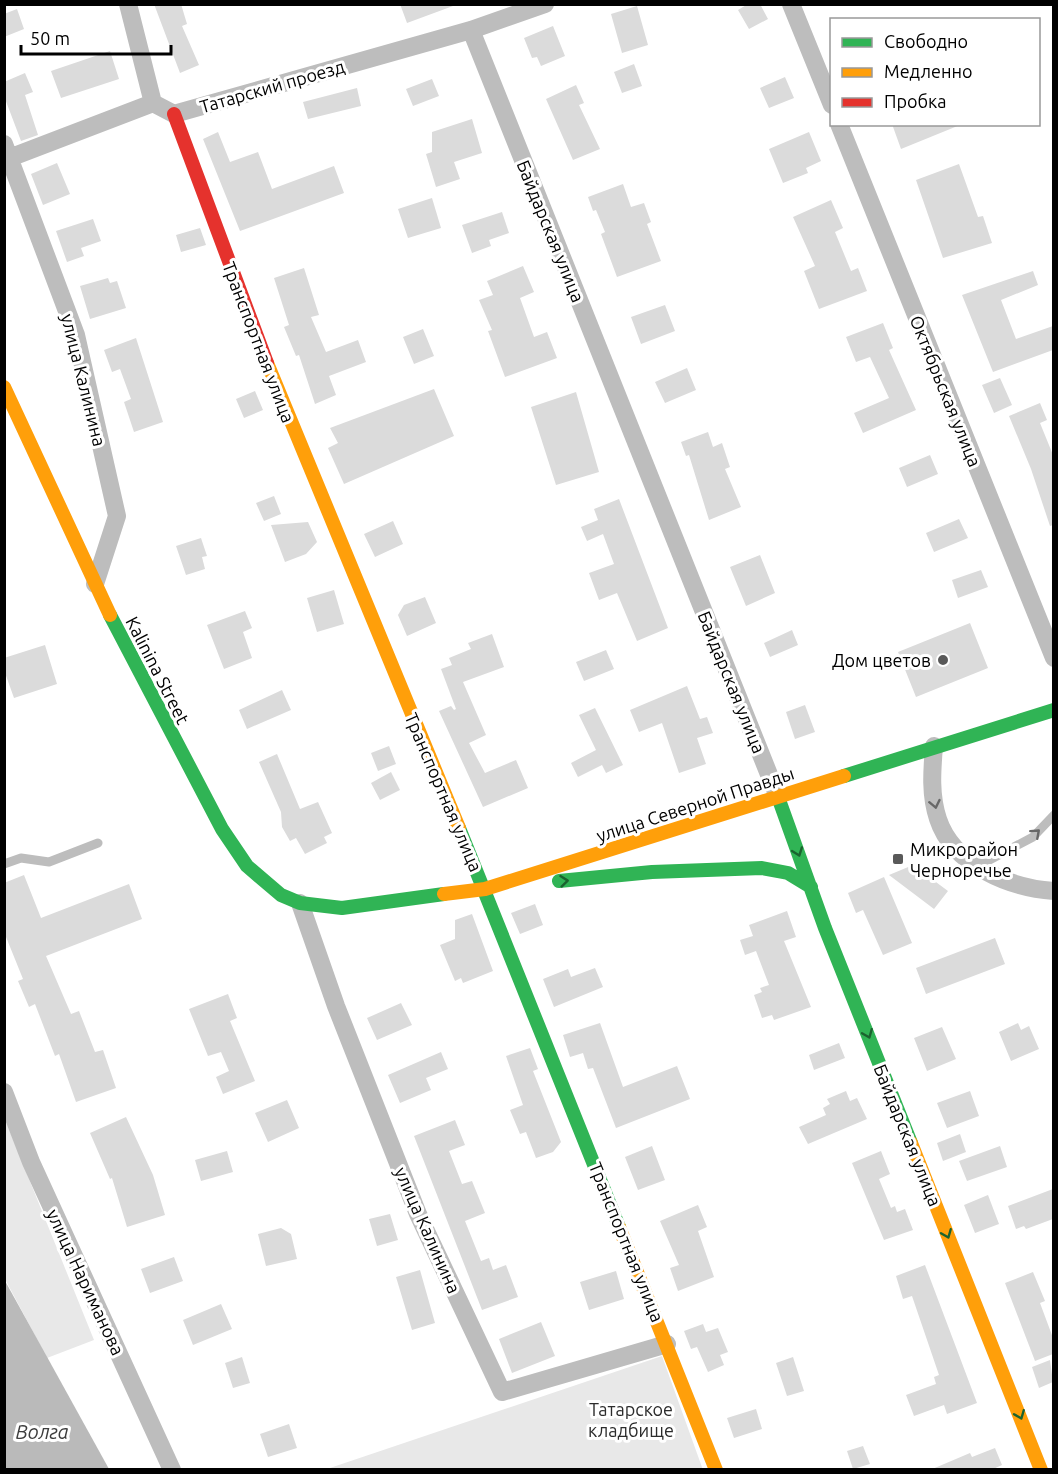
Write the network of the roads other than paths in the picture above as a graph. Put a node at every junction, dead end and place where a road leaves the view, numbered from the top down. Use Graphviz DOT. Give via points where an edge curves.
graph roads {
  1 [pos="128,4"];
  2 [pos="791,4"];
  3 [pos="533,6"];
  4 [pos="471,30"];
  5 [pos="830,102"];
  6 [pos="153,103"];
  7 [pos="174,114"];
  8 [pos="840,126"];
  9 [pos="6,154"];
  10 [pos="4,387"];
  11 [pos="95,586"];
  12 [pos="1053,657"];
  13 [pos="1053,710"];
  14 [pos="934,746"];
  15 [pos="778,796"];
  16 [pos="1053,815"];
  17 [pos="98,843"];
  18 [pos="4,864"];
  19 [pos="978,866"];
  20 [pos="811,887"];
  21 [pos="485,889"];
  22 [pos="1053,891"];
  23 [pos="300,903"];
  24 [pos="342,908"];
  25 [pos="4,1092"];
  26 [pos="667,1344"];
  27 [pos="172,1470"];
  28 [pos="716,1470"];
  29 [pos="1041,1470"];
  1 -- 6 [label="street"];
  2 -- 5 [label="street"];
  3 -- 4 [label="street, Татарский проезд"];
  4 -- 7 [label="street, Татарский проезд"];
  4 -- 15 [label="street, Байдарская улица"];
  6 -- 7 [label="street, Татарский проезд"];
  6 -- 9 [label="street"];
  7 -- 21 [label="main road, Транспортная улица" via="282,406"];
  8 -- 12 [label="street, Октябрьская улица"];
  9 -- 11 [label="street, улица Калинина" via="76,335 117,516"];
  10 -- 11 [label="main road, Kalinina Street"];
  11 -- 23 [label="main road, Kalinina Street" via="222,829 247,866 281,895"];
  13 -- 14 [label="main road, улица Северной Правды"];
  14 -- 15 [label="main road, улица Северной Правды"];
  14 -- 19 [label="street, one-way" via="932,786 939,821 953,845"];
  15 -- 20 [label="main road, Байдарская улица, one-way"];
  15 -- 21 [label="main road, улица Северной Правды"];
  19 -- 16 [label="lane, one-way" via="1033,837"];
  17 -- 18 [label="lane" via="49,862 21,858"];
  19 -- 22 [label="street" via="1006,882"];
  21 -- 20 [label="main road, one-way" via="651,872 762,868 788,873"];
  20 -- 29 [label="main road, Байдарская улица, one-way"];
  21 -- 24 [label="main road, улица Северной Правды"];
  21 -- 26 [label="main road, Транспортная улица"];
  23 -- 24 [label="main road, Kalinina Street"];
  23 -- 26 [label="street, улица Калинина" via="418,1214 502,1392"];
  25 -- 27 [label="street, улица Нариманова" via="31,1162"];
  26 -- 28 [label="main road, Транспортная улица"];
}
